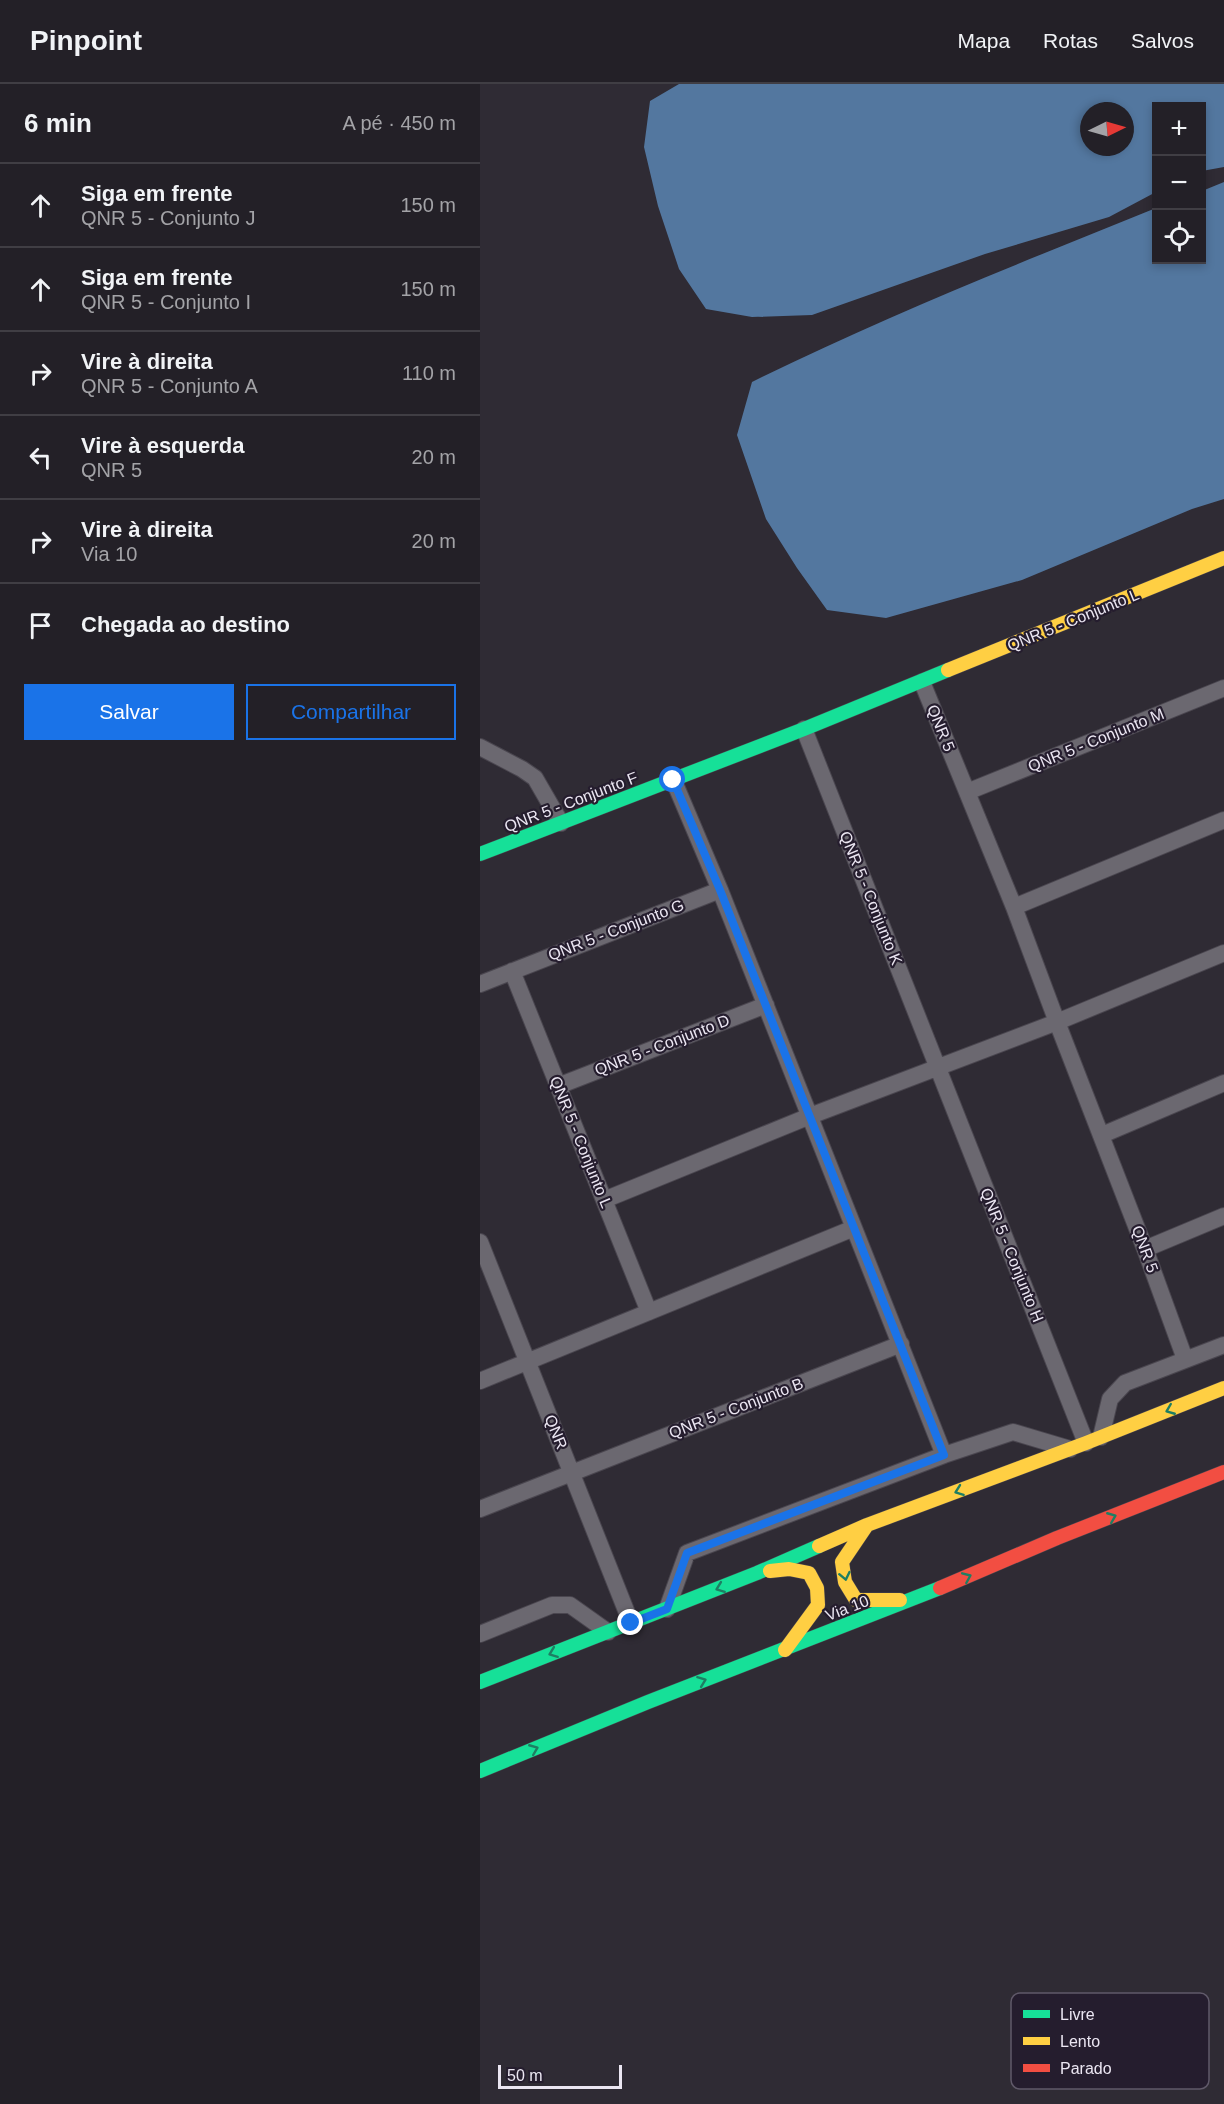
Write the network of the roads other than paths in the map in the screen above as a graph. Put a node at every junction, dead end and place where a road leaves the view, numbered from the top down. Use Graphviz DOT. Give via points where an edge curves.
graph roads {
  1 [pos="1224,558"];
  2 [pos="922,682"];
  3 [pos="1224,688"];
  4 [pos="804,729"];
  5 [pos="480,747"];
  6 [pos="673,780"];
  7 [pos="967,792"];
  8 [pos="1224,820"];
  9 [pos="561,823"];
  10 [pos="480,855"];
  11 [pos="720,890"];
  12 [pos="1014,907"];
  13 [pos="1224,953"];
  14 [pos="512,971"];
  15 [pos="480,984"];
  16 [pos="766,1005"];
  17 [pos="1056,1022"];
  18 [pos="938,1066"];
  19 [pos="1224,1083"];
  20 [pos="558,1086"];
  21 [pos="810,1116"];
  22 [pos="1102,1135"];
  23 [pos="604,1200"];
  24 [pos="1224,1216"];
  25 [pos="854,1228"];
  26 [pos="480,1242"];
  27 [pos="1145,1249"];
  28 [pos="649,1312"];
  29 [pos="901,1344"];
  30 [pos="1224,1345"];
  31 [pos="1185,1359"];
  32 [pos="528,1363"];
  33 [pos="480,1382"];
  34 [pos="1224,1388"];
  35 [pos="1094,1440"];
  36 [pos="1070,1449"];
  37 [pos="944,1455"];
  38 [pos="572,1472"];
  39 [pos="1224,1472"];
  40 [pos="480,1509"];
  41 [pos="867,1525"];
  42 [pos="757,1574"];
  43 [pos="913,1600"];
  44 [pos="667,1609"];
  45 [pos="631,1623"];
  46 [pos="608,1632"];
  47 [pos="480,1634"];
  48 [pos="785,1650"];
  49 [pos="480,1682"];
  50 [pos="480,1771"];
  1 -- 2 [label="main road, QNR 5 - Conjunto L"];
  2 -- 4 [label="main road"];
  2 -- 7 [label="street, QNR 5"];
  3 -- 7 [label="street, QNR 5 - Conjunto M"];
  4 -- 6 [label="main road"];
  4 -- 18 [label="street, QNR 5 - Conjunto K"];
  5 -- 9 [label="street" via="535,778"];
  6 -- 9 [label="main road, QNR 5 - Conjunto F"];
  6 -- 11 [label="street"];
  7 -- 12 [label="street, QNR 5"];
  8 -- 12 [label="street"];
  9 -- 10 [label="main road, QNR 5 - Conjunto F"];
  11 -- 14 [label="street, QNR 5 - Conjunto G"];
  11 -- 16 [label="street"];
  12 -- 17 [label="street, QNR 5"];
  13 -- 17 [label="street"];
  14 -- 15 [label="street"];
  14 -- 20 [label="street, QNR 5 - Conjunto L"];
  16 -- 20 [label="street, QNR 5 - Conjunto D"];
  16 -- 21 [label="street"];
  17 -- 18 [label="street"];
  17 -- 22 [label="street, QNR 5"];
  18 -- 21 [label="street"];
  18 -- 35 [label="street, QNR 5 - Conjunto H"];
  19 -- 22 [label="street"];
  20 -- 23 [label="street, QNR 5 - Conjunto L"];
  21 -- 23 [label="street"];
  21 -- 25 [label="street"];
  22 -- 27 [label="street, QNR 5"];
  23 -- 28 [label="street, QNR 5 - Conjunto L"];
  24 -- 27 [label="street"];
  25 -- 28 [label="street"];
  25 -- 29 [label="street"];
  26 -- 32 [label="street, QNR"];
  27 -- 31 [label="street, QNR 5"];
  28 -- 32 [label="street"];
  29 -- 37 [label="street"];
  29 -- 38 [label="street, QNR 5 - Conjunto B"];
  30 -- 31 [label="street"];
  31 -- 35 [label="street" via="1125,1383 1110,1398"];
  32 -- 33 [label="street"];
  32 -- 38 [label="street, QNR"];
  34 -- 35 [label="main road, one-way"];
  35 -- 36 [label="main road"];
  36 -- 37 [label="street" via="1013,1432"];
  36 -- 41 [label="main road, one-way"];
  37 -- 44 [label="street" via="687,1553"];
  38 -- 40 [label="street, QNR 5 - Conjunto B"];
  38 -- 45 [label="street, QNR"];
  43 -- 39 [label="main road, Via 10, one-way"];
  41 -- 42 [label="main road"];
  41 -- 43 [label="main road, one-way" via="842,1562 845,1582 856,1600"];
  42 -- 44 [label="main road, one-way"];
  42 -- 48 [label="main road" via="789,1569 809,1573 817,1588 818,1605"];
  43 -- 48 [label="main road, Via 10"];
  44 -- 45 [label="main road"];
  45 -- 46 [label="main road"];
  46 -- 47 [label="street" via="570,1605 552,1605"];
  46 -- 49 [label="main road, one-way"];
  50 -- 48 [label="main road, Via 10, one-way"];
}
